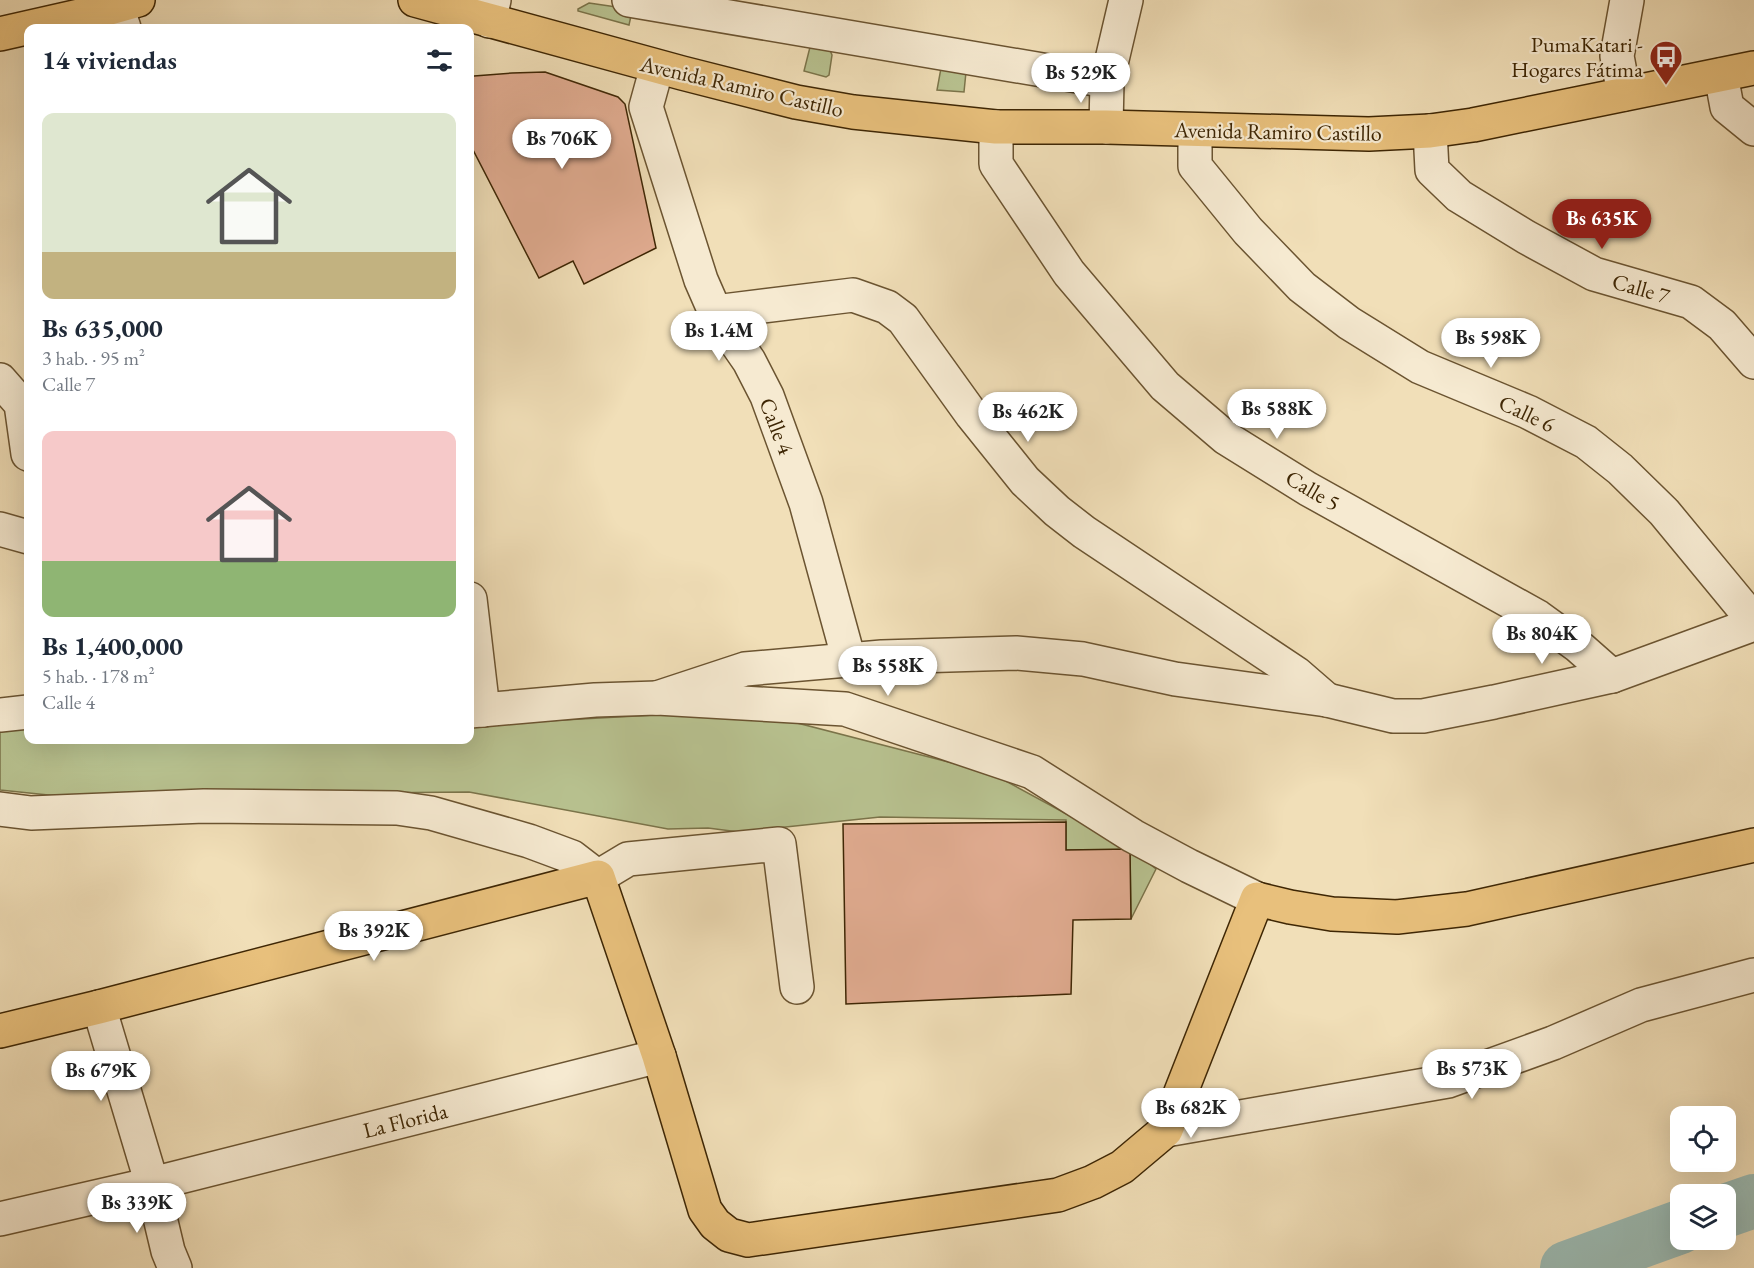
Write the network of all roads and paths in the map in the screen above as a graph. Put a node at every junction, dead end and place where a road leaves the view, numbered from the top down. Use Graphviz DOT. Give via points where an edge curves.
graph roads {
  1 [pos="415,0"];
  2 [pos="629,0"];
  3 [pos="1126,0"];
  4 [pos="1627,0"];
  5 [pos="491,10"];
  6 [pos="127,12"];
  7 [pos="58,24"];
  8 [pos="24,30"];
  9 [pos="0,34"];
  10 [pos="657,67"];
  11 [pos="1754,68"];
  12 [pos="1721,75"];
  13 [pos="1107,81"];
  14 [pos="1624,94"];
  15 [pos="996,127"];
  16 [pos="1106,128"];
  17 [pos="1754,129"];
  18 [pos="1195,131"];
  19 [pos="1430,131"];
  20 [pos="715,312"];
  21 [pos="1754,362"];
  22 [pos="16,397"];
  23 [pos="24,435"];
  24 [pos="0,529"];
  25 [pos="24,536"];
  26 [pos="1754,623"];
  27 [pos="849,660"];
  28 [pos="474,674"];
  29 [pos="1612,676"];
  30 [pos="657,698"];
  31 [pos="1327,700"];
  32 [pos="476,711"];
  33 [pos="24,712"];
  34 [pos="0,715"];
  35 [pos="0,809"];
  36 [pos="1754,845"];
  37 [pos="598,877"];
  38 [pos="1257,899"];
  39 [pos="1754,975"];
  40 [pos="797,987"];
  41 [pos="99,1006"];
  42 [pos="0,1030"];
  43 [pos="659,1056"];
  44 [pos="1166,1130"];
  45 [pos="152,1184"];
  46 [pos="0,1219"];
  47 [pos="175,1268"];
  1 -- 5 [label="main road, Avenida Ramiro Castillo"];
  2 -- 13 [label="street"];
  3 -- 13 [label="street"];
  4 -- 14 [label="street" via="1617,56"];
  5 -- 10 [label="main road, Avenida Ramiro Castillo"];
  6 -- 7 [label="main road"];
  8 -- 9 [label="main road"];
  10 -- 15 [label="main road, Avenida Ramiro Castillo" via="796,102"];
  10 -- 20 [label="street, Calle 4" via="646,107 701,280"];
  11 -- 12 [label="main road, Avenida Ramiro Castillo"];
  12 -- 14 [label="main road, Avenida Ramiro Castillo"];
  12 -- 17 [label="street" via="1727,107"];
  13 -- 16 [label="street"];
  14 -- 19 [label="main road, Avenida Ramiro Castillo"];
  15 -- 16 [label="main road, Avenida Ramiro Castillo"];
  15 -- 29 [label="street, Calle 5" via="996,164 1069,273 1165,386 1226,438 1308,489 1539,617"];
  16 -- 18 [label="main road, Avenida Ramiro Castillo"];
  18 -- 19 [label="main road, Avenida Ramiro Castillo"];
  18 -- 26 [label="street, Calle 6" via="1195,166 1248,231 1302,287 1349,323 1420,367 1528,412 1586,442 1664,512"];
  19 -- 21 [label="street, Calle 7" via="1432,170 1459,196 1594,274 1691,302 1722,326"];
  20 -- 27 [label="street, Calle 4" via="749,361 767,396 806,502"];
  20 -- 31 [label="street" via="853,295 888,307 903,319 972,415 1026,481 1057,511 1297,674"];
  22 -- 23 [label="street"];
  24 -- 25 [label="street"];
  26 -- 29 [label="street"];
  27 -- 30 [label="street" via="745,669"];
  27 -- 31 [label="street" via="1016,653 1083,659 1175,679"];
  28 -- 32 [label="street"];
  29 -- 31 [label="street" via="1423,716 1393,716"];
  30 -- 32 [label="street"];
  30 -- 38 [label="street" via="845,709 930,737 1032,772 1133,836"];
  33 -- 34 [label="street"];
  35 -- 37 [label="street" via="31,813 204,806 396,808 431,813 529,841 572,857"];
  36 -- 38 [label="main road" via="1467,909 1397,917 1332,914"];
  37 -- 40 [label="street" via="628,859 779,843"];
  37 -- 41 [label="main road"];
  37 -- 43 [label="main road"];
  38 -- 44 [label="main road"];
  39 -- 44 [label="street" via="1641,1005 1553,1043 1448,1081"];
  41 -- 42 [label="main road"];
  41 -- 45 [label="street"];
  43 -- 44 [label="main road" via="705,1210 729,1235 748,1240 1058,1195 1122,1167"];
  43 -- 45 [label="street, La Florida"];
  45 -- 46 [label="street, La Florida"];
  45 -- 47 [label="street"];
}
